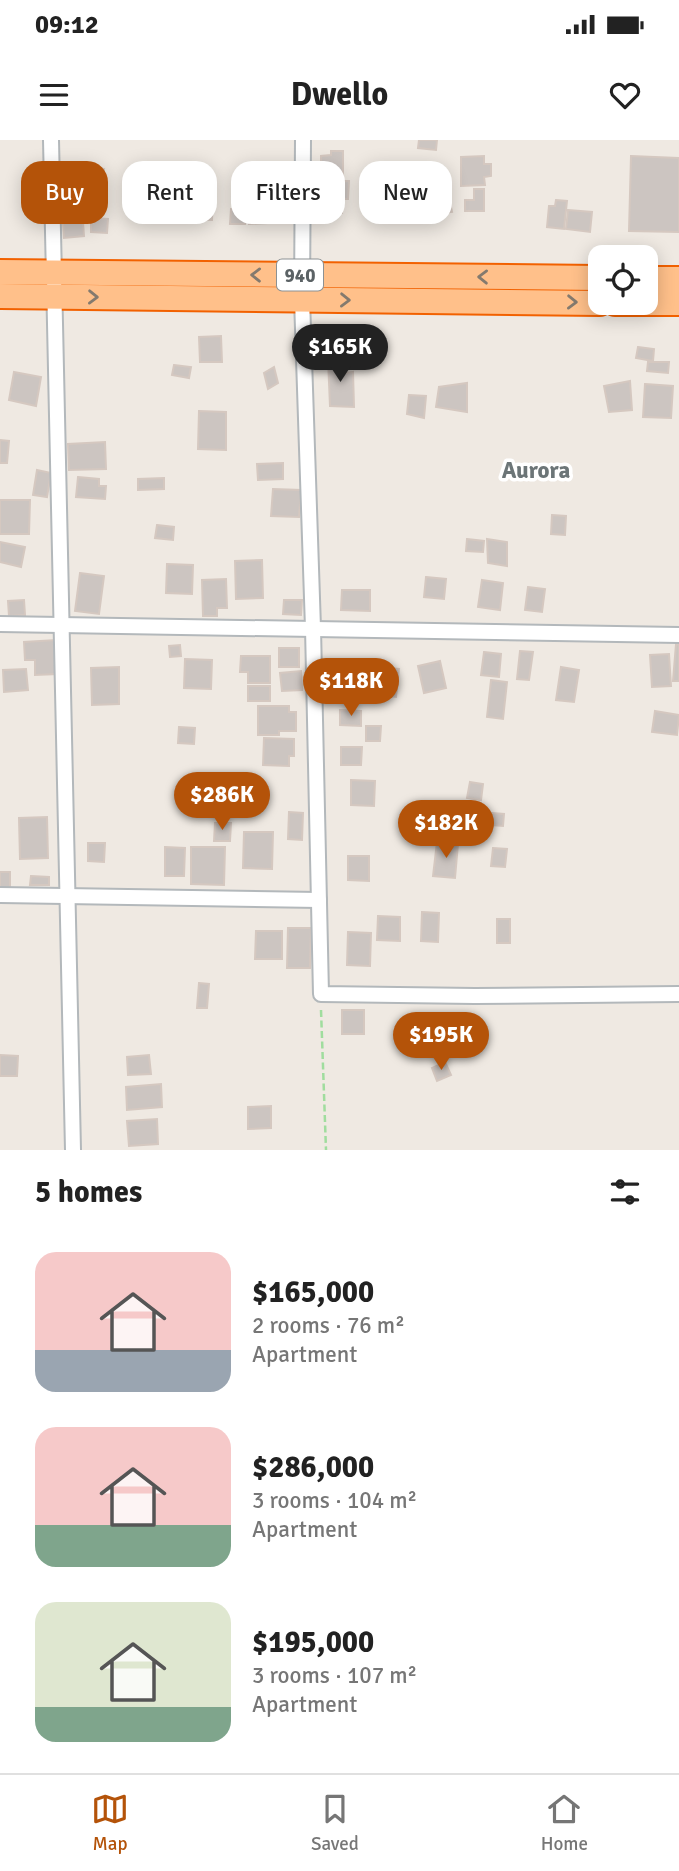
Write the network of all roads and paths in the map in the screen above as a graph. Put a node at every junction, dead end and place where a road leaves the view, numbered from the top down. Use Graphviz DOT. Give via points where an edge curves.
graph roads {
  1 [pos="51,140"];
  2 [pos="303,140"];
  3 [pos="0,272"];
  4 [pos="588,278"];
  5 [pos="658,279"];
  6 [pos="679,279"];
  7 [pos="55,285"];
  8 [pos="302,287"];
  9 [pos="0,296"];
  10 [pos="588,302"];
  11 [pos="658,303"];
  12 [pos="679,303"];
  13 [pos="0,624"];
  14 [pos="62,625"];
  15 [pos="313,628"];
  16 [pos="679,635"];
  17 [pos="0,895"];
  18 [pos="68,895"];
  19 [pos="319,900"];
  20 [pos="321,994"];
  21 [pos="679,994"];
  22 [pos="73,1150"];
  23 [pos="326,1150"];
  1 -- 7 [label="street"];
  2 -- 8 [label="street"];
  3 -- 7 [label="highway, 940"];
  4 -- 8 [label="highway, 940, one-way"];
  5 -- 6 [label="highway"];
  7 -- 8 [label="highway, 940"];
  7 -- 9 [label="highway, 940"];
  7 -- 14 [label="street"];
  8 -- 10 [label="highway, 940, one-way"];
  8 -- 15 [label="street"];
  11 -- 12 [label="highway"];
  13 -- 14 [label="street"];
  14 -- 15 [label="street"];
  14 -- 18 [label="street"];
  15 -- 16 [label="street"];
  15 -- 19 [label="street"];
  17 -- 18 [label="street"];
  18 -- 19 [label="street"];
  18 -- 22 [label="street"];
  19 -- 20 [label="street"];
  20 -- 21 [label="street"];
  20 -- 23 [label="path"];
}
